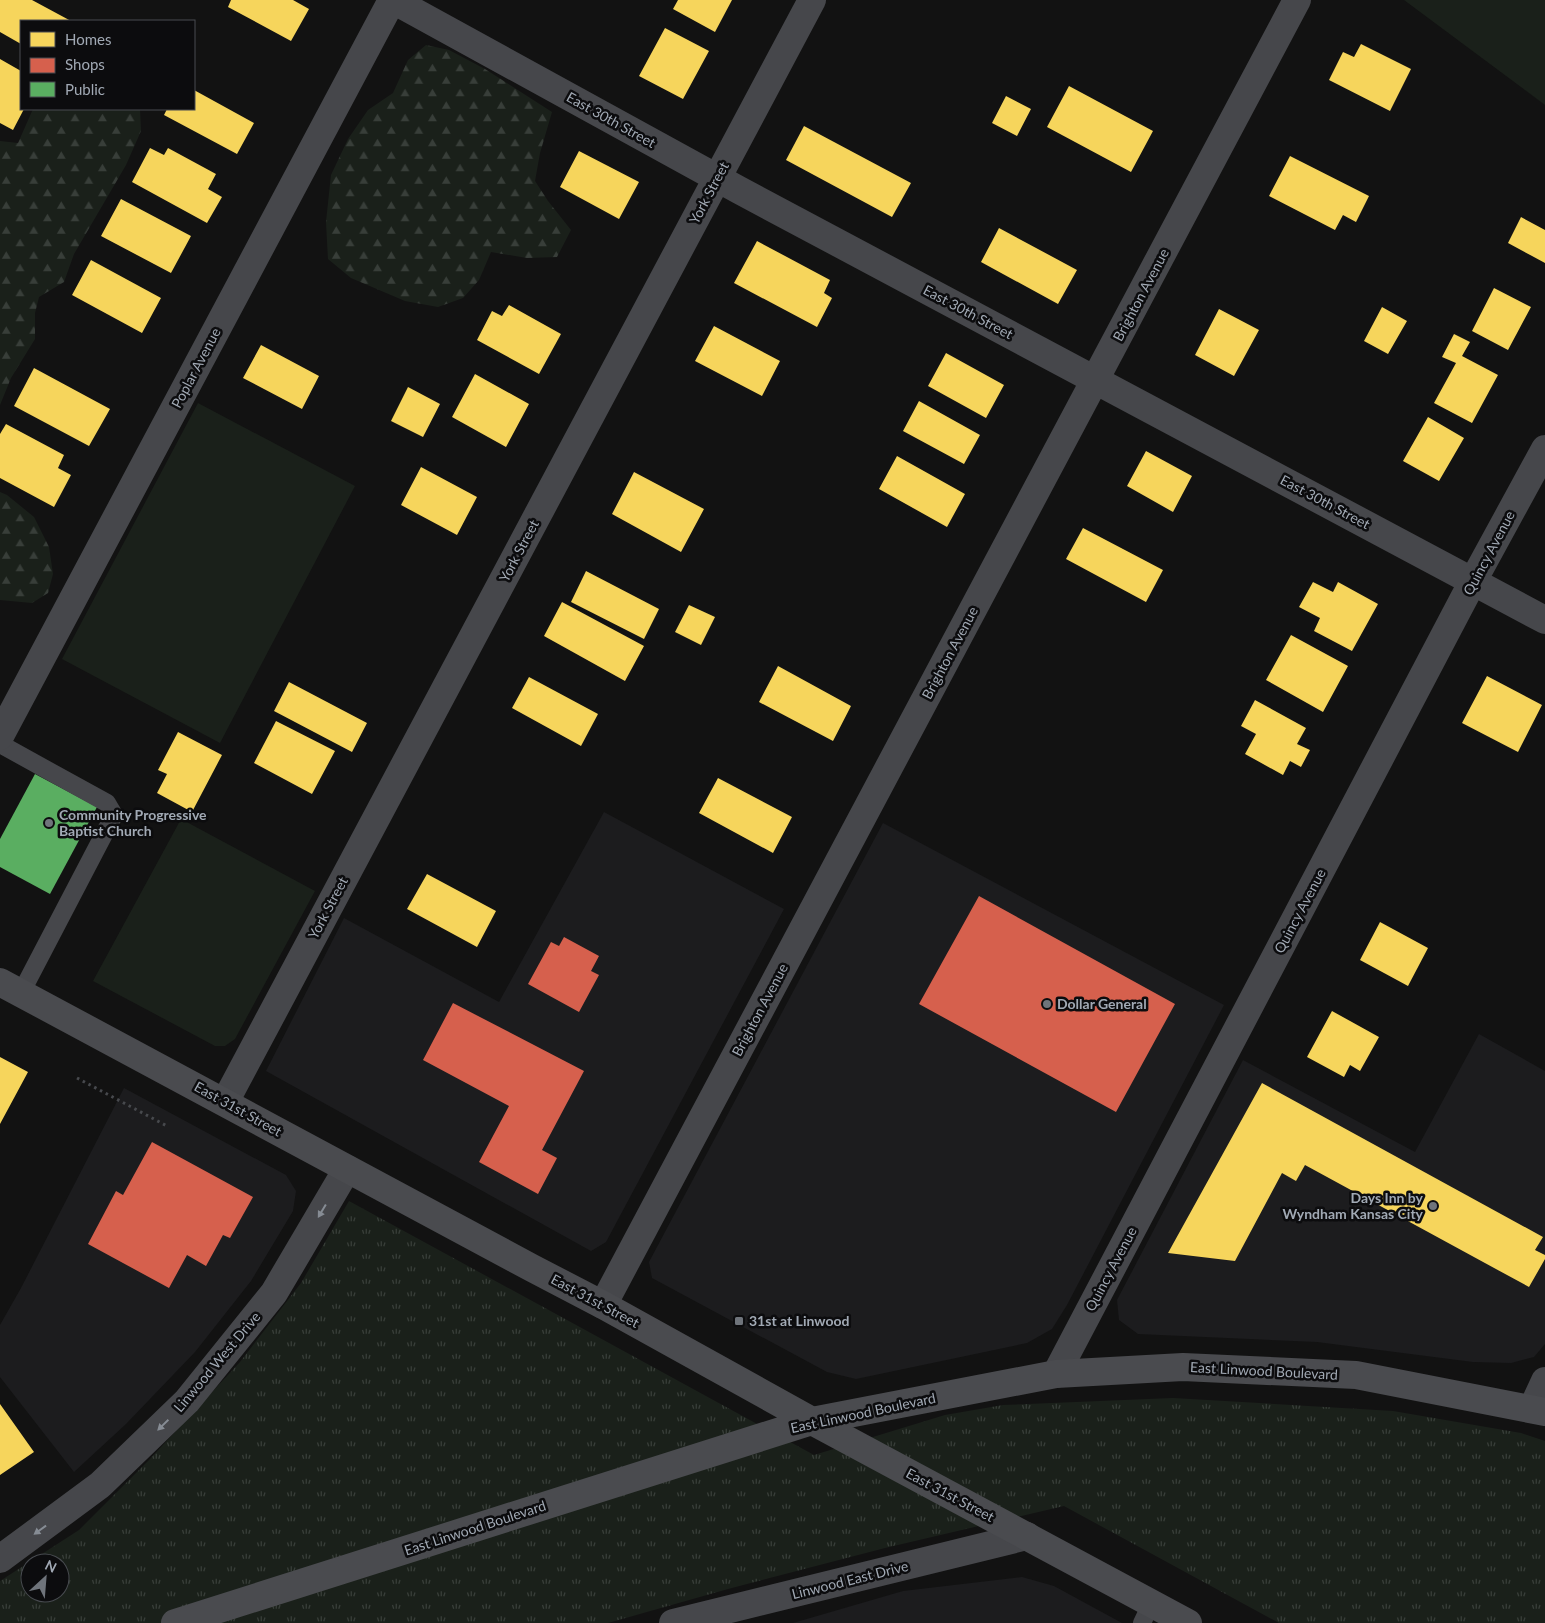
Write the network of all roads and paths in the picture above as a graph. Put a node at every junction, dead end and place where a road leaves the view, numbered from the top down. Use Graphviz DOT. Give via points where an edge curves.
graph roads {
  1 [pos="393,0"];
  2 [pos="812,0"];
  3 [pos="1297,0"];
  4 [pos="717,177"];
  5 [pos="1095,380"];
  6 [pos="1545,449"];
  7 [pos="1473,581"];
  8 [pos="1545,620"];
  9 [pos="0,736"];
  10 [pos="0,744"];
  11 [pos="10,987"];
  12 [pos="77,1078"];
  13 [pos="225,1102"];
  14 [pos="167,1126"];
  15 [pos="347,1169"];
  16 [pos="603,1305"];
  17 [pos="1056,1374"];
  18 [pos="1545,1381"];
  19 [pos="1538,1410"];
  20 [pos="812,1421"];
  21 [pos="1027,1536"];
  22 [pos="0,1559"];
  23 [pos="1146,1613"];
  24 [pos="710,1619"];
  25 [pos="175,1623"];
  26 [pos="673,1623"];
  27 [pos="1188,1623"];
  1 -- 4 [label="street, East 30th Street"];
  1 -- 9 [label="street, Poplar Avenue"];
  2 -- 4 [label="street, York Street"];
  3 -- 5 [label="street, Brighton Avenue"];
  4 -- 5 [label="street, East 30th Street"];
  4 -- 13 [label="street, York Street"];
  5 -- 7 [label="street, East 30th Street"];
  5 -- 16 [label="street, Brighton Avenue"];
  6 -- 7 [label="street, Quincy Avenue"];
  7 -- 8 [label="street, East 30th Street"];
  7 -- 17 [label="street, Quincy Avenue"];
  10 -- 11 [label="lane" via="107,803 114,815"];
  11 -- 13 [label="main road, East 31st Street"];
  12 -- 14 [label="path"];
  13 -- 15 [label="main road, East 31st Street"];
  15 -- 16 [label="main road, East 31st Street"];
  15 -- 22 [label="street, Linwood West Drive, one-way" via="274,1293 187,1401 100,1485"];
  16 -- 20 [label="main road, East 31st Street"];
  17 -- 19 [label="main road, East Linwood Boulevard" via="1183,1367 1356,1375"];
  17 -- 20 [label="main road, East Linwood Boulevard"];
  18 -- 19 [label="street"];
  20 -- 21 [label="main road, East 31st Street"];
  20 -- 25 [label="main road, East Linwood Boulevard"];
  21 -- 23 [label="main road, East 31st Street"];
  21 -- 24 [label="street, Linwood East Drive"];
  23 -- 27 [label="main road, East 31st Street"];
  24 -- 26 [label="street, Linwood East Drive"];
}
